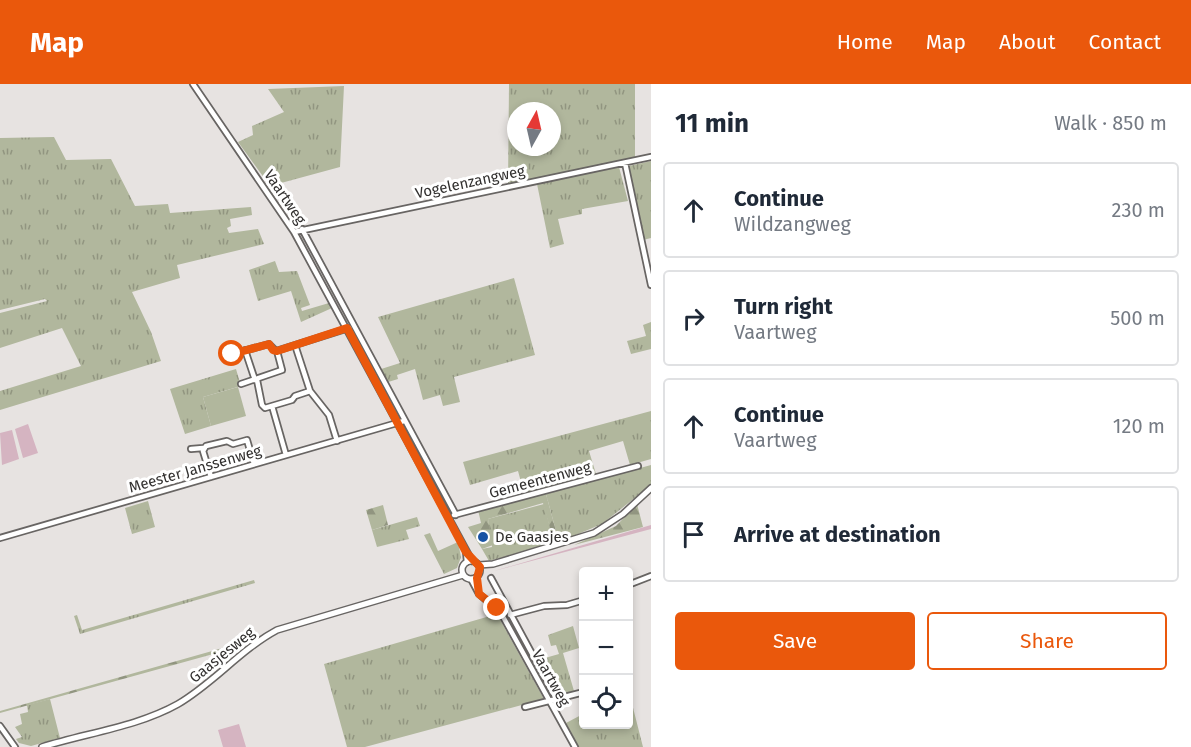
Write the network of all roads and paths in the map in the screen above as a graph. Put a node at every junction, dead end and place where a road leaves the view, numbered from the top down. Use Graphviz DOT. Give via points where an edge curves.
graph roads {
  1 [pos="193,84"];
  2 [pos="651,157"];
  3 [pos="625,163"];
  4 [pos="302,229"];
  5 [pos="294,232"];
  6 [pos="651,285"];
  7 [pos="354,325"];
  8 [pos="347,328"];
  9 [pos="296,345"];
  10 [pos="245,350"];
  11 [pos="277,351"];
  12 [pos="232,354"];
  13 [pos="256,380"];
  14 [pos="241,384"];
  15 [pos="310,391"];
  16 [pos="272,406"];
  17 [pos="404,421"];
  18 [pos="397,424"];
  19 [pos="336,441"];
  20 [pos="203,448"];
  21 [pos="191,449"];
  22 [pos="286,455"];
  23 [pos="254,464"];
  24 [pos="638,466"];
  25 [pos="211,477"];
  26 [pos="651,488"];
  27 [pos="456,515"];
  28 [pos="448,517"];
  29 [pos="0,538"];
  30 [pos="469,561"];
  31 [pos="479,568"];
  32 [pos="463,573"];
  33 [pos="651,576"];
  34 [pos="474,578"];
  35 [pos="491,578"];
  36 [pos="633,583"];
  37 [pos="579,601"];
  38 [pos="511,616"];
  39 [pos="505,620"];
  40 [pos="579,693"];
  41 [pos="556,698"];
  42 [pos="549,700"];
  43 [pos="525,707"];
  44 [pos="0,726"];
  45 [pos="16,746"];
  46 [pos="42,747"];
  47 [pos="575,747"];
  1 -- 5 [label="street, Vaartweg"];
  2 -- 3 [label="street, Vogelenzangweg"];
  3 -- 4 [label="street, Vogelenzangweg"];
  3 -- 6 [label="street"];
  4 -- 5 [label="street, Vogelenzangweg"];
  4 -- 7 [label="street, Vaartweg"];
  5 -- 8 [label="street, Vaartweg"];
  7 -- 8 [label="street"];
  7 -- 17 [label="street, Vaartweg"];
  8 -- 9 [label="street"];
  8 -- 18 [label="street, Vaartweg"];
  9 -- 11 [label="street"];
  9 -- 15 [label="street"];
  10 -- 11 [label="street" via="269,344"];
  10 -- 12 [label="street"];
  10 -- 13 [label="street"];
  11 -- 13 [label="street" via="282,370"];
  13 -- 14 [label="street"];
  13 -- 16 [label="street" via="263,408"];
  15 -- 16 [label="street"];
  15 -- 19 [label="street" via="329,415"];
  16 -- 22 [label="street"];
  17 -- 18 [label="street"];
  17 -- 27 [label="street, Vaartweg"];
  18 -- 19 [label="street, Meester Janssenweg"];
  18 -- 28 [label="street, Vaartweg"];
  19 -- 22 [label="street, Meester Janssenweg"];
  20 -- 21 [label="street"];
  20 -- 23 [label="street" via="247,440"];
  20 -- 25 [label="street"];
  22 -- 23 [label="street, Meester Janssenweg"];
  23 -- 25 [label="street, Meester Janssenweg"];
  24 -- 27 [label="street, Gemeentenweg"];
  25 -- 29 [label="street, Meester Janssenweg"];
  26 -- 31 [label="main road" via="623,514 594,533"];
  27 -- 28 [label="street, Gemeentenweg"];
  28 -- 30 [label="street, Vaartweg"];
  30 -- 31 [label="main road"];
  30 -- 32 [label="main road"];
  31 -- 34 [label="main road"];
  32 -- 34 [label="main road"];
  32 -- 46 [label="main road, Gaasjesweg" via="277,630 254,643 178,704"];
  33 -- 36 [label="street"];
  34 -- 39 [label="street, Vaartweg" via="477,588"];
  35 -- 38 [label="street, Vaartweg"];
  37 -- 38 [label="street"];
  38 -- 39 [label="street"];
  38 -- 41 [label="street, Vaartweg"];
  39 -- 42 [label="street, Vaartweg"];
  40 -- 41 [label="street"];
  41 -- 42 [label="street"];
  42 -- 43 [label="street"];
  42 -- 47 [label="street, Vaartweg"];
  44 -- 45 [label="street"];
}
